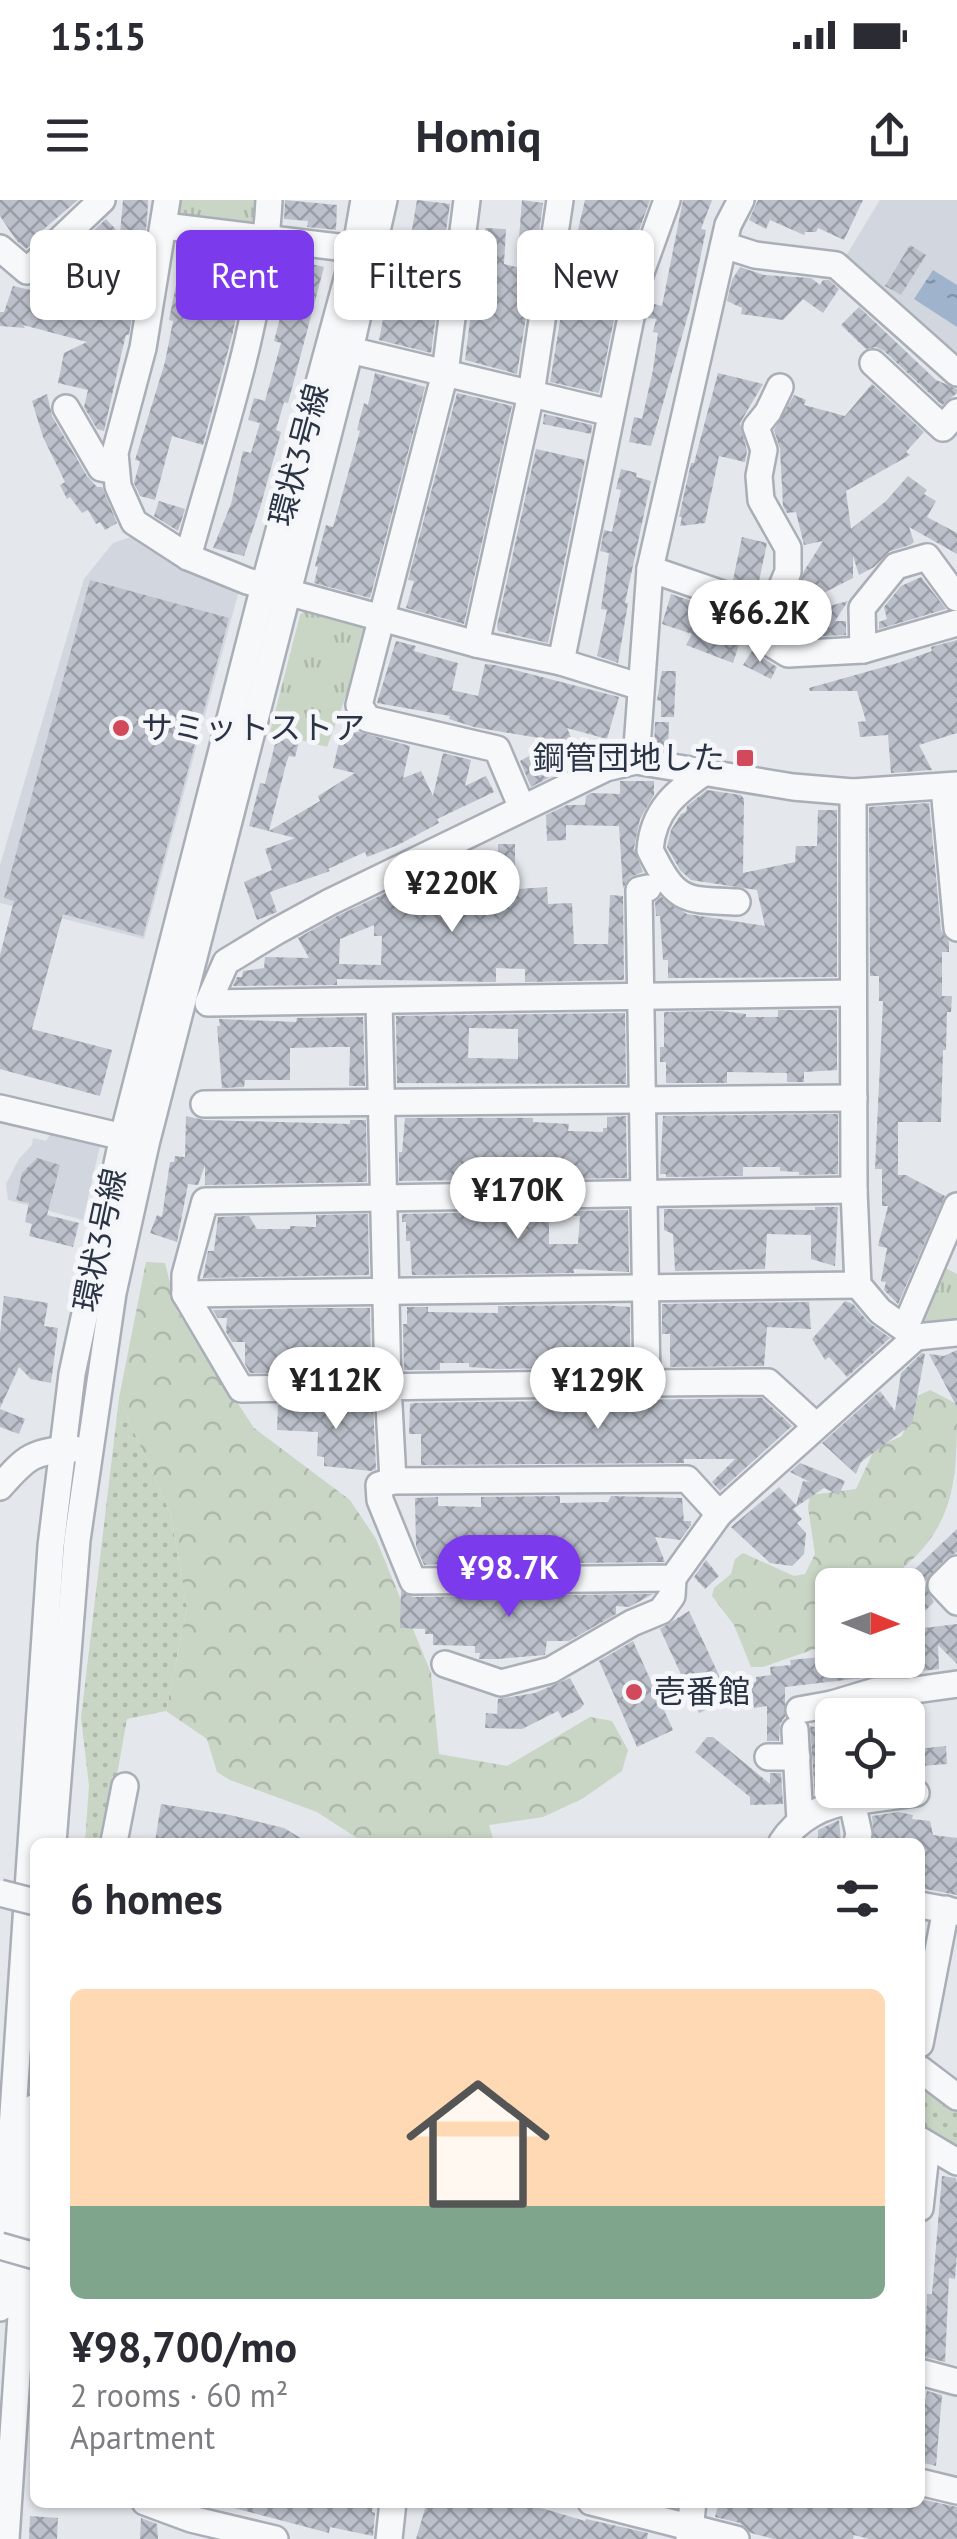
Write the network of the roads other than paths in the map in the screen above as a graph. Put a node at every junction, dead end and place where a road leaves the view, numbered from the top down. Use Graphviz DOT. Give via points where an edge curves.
graph roads {
  1 [pos="102,200"];
  2 [pos="269,200"];
  3 [pos="364,200"];
  4 [pos="384,200"];
  5 [pos="468,200"];
  6 [pos="560,200"];
  7 [pos="667,200"];
  8 [pos="741,200"];
  9 [pos="166,213"];
  10 [pos="235,230"];
  11 [pos="267,230"];
  12 [pos="365,230"];
  13 [pos="372,230"];
  14 [pos="724,245"];
  15 [pos="0,248"];
  16 [pos="251,320"];
  17 [pos="346,320"];
  18 [pos="354,320"];
  19 [pos="350,350"];
  20 [pos="873,363"];
  21 [pos="445,373"];
  22 [pos="957,373"];
  23 [pos="780,387"];
  24 [pos="532,394"];
  25 [pos="66,408"];
  26 [pos="957,412"];
  27 [pos="611,413"];
  28 [pos="116,471"];
  29 [pos="188,557"];
  30 [pos="650,569"];
  31 [pos="275,588"];
  32 [pos="957,598"];
  33 [pos="769,610"];
  34 [pos="381,616"];
  35 [pos="957,624"];
  36 [pos="476,644"];
  37 [pos="863,650"];
  38 [pos="562,662"];
  39 [pos="641,688"];
  40 [pos="636,761"];
  41 [pos="706,771"];
  42 [pos="951,786"];
  43 [pos="853,792"];
  44 [pos="522,808"];
  45 [pos="648,888"];
  46 [pos="737,902"];
  47 [pos="957,928"];
  48 [pos="853,993"];
  49 [pos="640,996"];
  50 [pos="379,1001"];
  51 [pos="854,1098"];
  52 [pos="645,1100"];
  53 [pos="383,1103"];
  54 [pos="204,1104"];
  55 [pos="0,1108"];
  56 [pos="134,1140"];
  57 [pos="854,1190"];
  58 [pos="646,1193"];
  59 [pos="384,1198"];
  60 [pos="957,1206"];
  61 [pos="858,1285"];
  62 [pos="648,1288"];
  63 [pos="385,1292"];
  64 [pos="185,1294"];
  65 [pos="910,1333"];
  66 [pos="957,1333"];
  67 [pos="648,1383"];
  68 [pos="388,1386"];
  69 [pos="816,1425"];
  70 [pos="89,1448"];
  71 [pos="60,1450"];
  72 [pos="393,1480"];
  73 [pos="0,1487"];
  74 [pos="719,1514"];
  75 [pos="957,1568"];
  76 [pos="673,1578"];
  77 [pos="957,1602"];
  78 [pos="445,1664"];
  79 [pos="957,1684"];
  80 [pos="859,1698"];
  81 [pos="815,1714"];
  82 [pos="796,1756"];
  83 [pos="768,1757"];
  84 [pos="125,1786"];
  85 [pos="825,1808"];
  86 [pos="848,1808"];
  87 [pos="800,1821"];
  88 [pos="34,1838"];
  89 [pos="52,1838"];
  90 [pos="115,1838"];
  91 [pos="785,1838"];
  92 [pos="857,1838"];
  93 [pos="0,1892"];
  94 [pos="30,1901"];
  95 [pos="941,1909"];
  96 [pos="30,1911"];
  97 [pos="925,2012"];
  98 [pos="925,2074"];
  99 [pos="957,2097"];
  100 [pos="30,2142"];
  101 [pos="925,2143"];
  102 [pos="957,2162"];
  103 [pos="0,2246"];
  104 [pos="30,2255"];
  105 [pos="8,2294"];
  106 [pos="0,2308"];
  107 [pos="925,2373"];
  108 [pos="957,2382"];
  109 [pos="925,2483"];
  110 [pos="957,2490"];
  111 [pos="154,2508"];
  112 [pos="393,2508"];
  113 [pos="620,2508"];
  114 [pos="691,2523"];
  115 [pos="191,2529"];
  116 [pos="6,2539"];
  117 [pos="275,2539"];
  118 [pos="389,2539"];
  119 [pos="736,2539"];
  1 -- 15 [label="street" via="27,270"];
  2 -- 11 [label="street"];
  3 -- 12 [label="street, 環状3号線"];
  4 -- 13 [label="street, 環状3号線"];
  5 -- 21 [label="street"];
  6 -- 24 [label="street"];
  7 -- 27 [label="street" via="639,278"];
  8 -- 14 [label="street"];
  9 -- 10 [label="street"];
  9 -- 28 [label="street" via="143,348 114,453"];
  14 -- 22 [label="street" via="836,265"];
  14 -- 30 [label="street"];
  16 -- 29 [label="street"];
  17 -- 31 [label="street, 環状3号線"];
  18 -- 19 [label="street, 環状3号線"];
  19 -- 21 [label="street"];
  19 -- 31 [label="street, 環状3号線"];
  20 -- 26 [label="street" via="943,428"];
  21 -- 24 [label="street"];
  21 -- 34 [label="street"];
  23 -- 33 [label="street" via="756,427 764,450 761,500 788,548 788,572"];
  24 -- 27 [label="street"];
  24 -- 36 [label="street"];
  25 -- 28 [label="street" via="101,468"];
  27 -- 38 [label="street"];
  28 -- 29 [label="street" via="134,522"];
  29 -- 31 [label="street"];
  30 -- 33 [label="street"];
  30 -- 39 [label="street"];
  31 -- 34 [label="street"];
  31 -- 56 [label="street, 環状3号線"];
  32 -- 37 [label="street" via="927,556 896,566 862,608"];
  33 -- 37 [label="street" via="760,638 788,654"];
  34 -- 36 [label="street"];
  34 -- 44 [label="street" via="359,705 368,719 497,749"];
  35 -- 37 [label="street"];
  36 -- 38 [label="street"];
  38 -- 39 [label="street"];
  39 -- 40 [label="street"];
  40 -- 41 [label="street"];
  40 -- 44 [label="street"];
  41 -- 43 [label="street"];
  41 -- 46 [label="street" via="673,794 656,818 650,850 689,900"];
  42 -- 43 [label="street"];
  42 -- 47 [label="street"];
  43 -- 48 [label="street"];
  44 -- 50 [label="street" via="276,931 226,962 208,1002"];
  45 -- 49 [label="street" via="639,890"];
  48 -- 49 [label="street"];
  48 -- 51 [label="street"];
  49 -- 50 [label="street"];
  49 -- 52 [label="street"];
  50 -- 53 [label="street"];
  51 -- 52 [label="street"];
  51 -- 57 [label="street"];
  52 -- 53 [label="street"];
  52 -- 58 [label="street"];
  53 -- 54 [label="street"];
  53 -- 59 [label="street"];
  55 -- 56 [label="street"];
  56 -- 70 [label="street, 環状3号線"];
  56 -- 71 [label="street, 環状3号線" via="87,1293"];
  57 -- 58 [label="street"];
  57 -- 61 [label="street"];
  58 -- 59 [label="street"];
  58 -- 62 [label="street"];
  59 -- 63 [label="street"];
  59 -- 64 [label="street" via="206,1201"];
  60 -- 65 [label="street"];
  61 -- 62 [label="street"];
  61 -- 65 [label="street"];
  62 -- 63 [label="street"];
  62 -- 67 [label="street"];
  63 -- 64 [label="street"];
  63 -- 68 [label="street"];
  64 -- 68 [label="street" via="241,1390"];
  65 -- 66 [label="street"];
  65 -- 69 [label="street"];
  67 -- 68 [label="street"];
  67 -- 69 [label="street" via="768,1382"];
  68 -- 72 [label="street"];
  69 -- 74 [label="street"];
  70 -- 71 [label="street"];
  70 -- 89 [label="street, 環状3号線"];
  71 -- 73 [label="street" via="40,1451"];
  71 -- 88 [label="street, 環状3号線"];
  72 -- 74 [label="street" via="687,1479"];
  72 -- 76 [label="street" via="378,1485 380,1500 413,1581"];
  74 -- 76 [label="street"];
  75 -- 77 [label="street" via="940,1586"];
  76 -- 78 [label="street" via="672,1596 660,1611 551,1670 501,1683"];
  79 -- 80 [label="street"];
  81 -- 82 [label="street" via="797,1720"];
  82 -- 83 [label="street"];
  82 -- 87 [label="street"];
  84 -- 90 [label="street"];
  85 -- 87 [label="street"];
  86 -- 92 [label="street"];
  87 -- 91 [label="street"];
  93 -- 94 [label="street, bridge"];
  95 -- 97 [label="street"];
  96 -- 105 [label="street, 環状3号線"];
  98 -- 99 [label="street"];
  100 -- 105 [label="street, 環状3号線"];
  101 -- 102 [label="street"];
  103 -- 104 [label="street, bridge"];
  105 -- 106 [label="street, 環状3号線"];
  105 -- 116 [label="street, 環状3号線"];
  107 -- 108 [label="street"];
  109 -- 110 [label="street"];
  111 -- 115 [label="street"];
  112 -- 118 [label="street"];
  113 -- 114 [label="street"];
  114 -- 119 [label="street"];
  115 -- 117 [label="street"];
}
